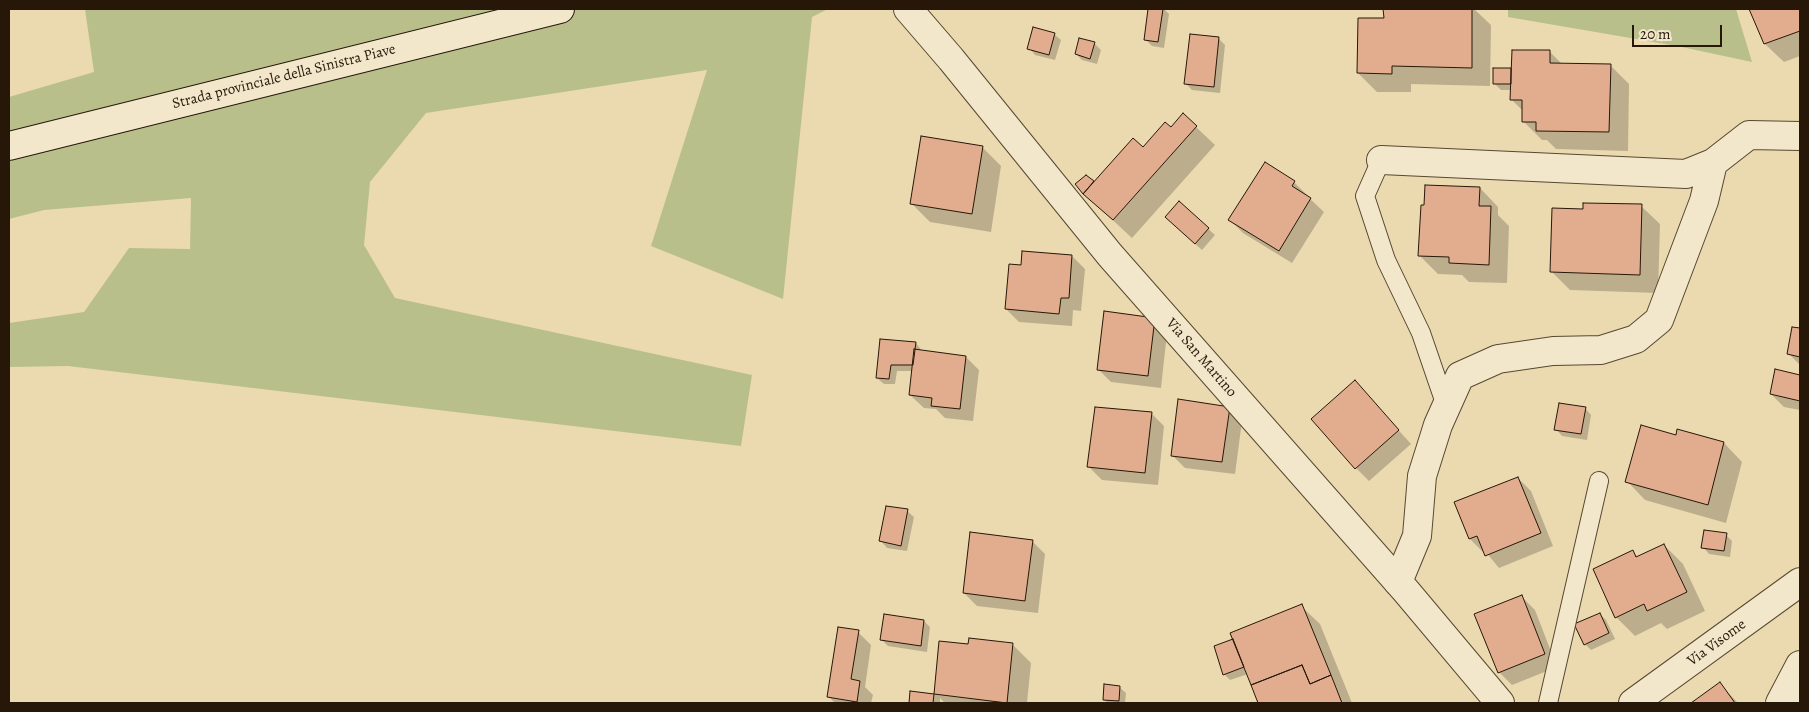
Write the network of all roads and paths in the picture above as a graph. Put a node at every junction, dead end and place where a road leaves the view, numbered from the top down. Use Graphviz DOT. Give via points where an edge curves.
graph roads {
  1 [pos="560,9"];
  2 [pos="908,9"];
  3 [pos="1800,136"];
  4 [pos="9,146"];
  5 [pos="1381,160"];
  6 [pos="1713,163"];
  7 [pos="1446,406"];
  8 [pos="1599,481"];
  9 [pos="1398,582"];
  10 [pos="1800,582"];
  11 [pos="1800,665"];
  12 [pos="1789,700"];
  13 [pos="1500,703"];
  14 [pos="1548,703"];
  15 [pos="1633,703"];
  1 -- 4 [label="street, Strada provinciale della Sinistra Piave"];
  2 -- 9 [label="street, Via San Martino" via="1110,255"];
  3 -- 6 [label="street" via="1750,135"];
  5 -- 6 [label="street" via="1686,174"];
  5 -- 7 [label="lane" via="1365,196 1386,260 1421,333"];
  6 -- 7 [label="street" via="1704,201 1659,320 1636,339 1601,350 1553,351 1498,359 1460,376"];
  7 -- 9 [label="street" via="1422,476 1417,536"];
  8 -- 14 [label="lane"];
  9 -- 13 [label="street, Via San Martino"];
  10 -- 15 [label="street, Via Visome"];
  11 -- 12 [label="street"];
}
